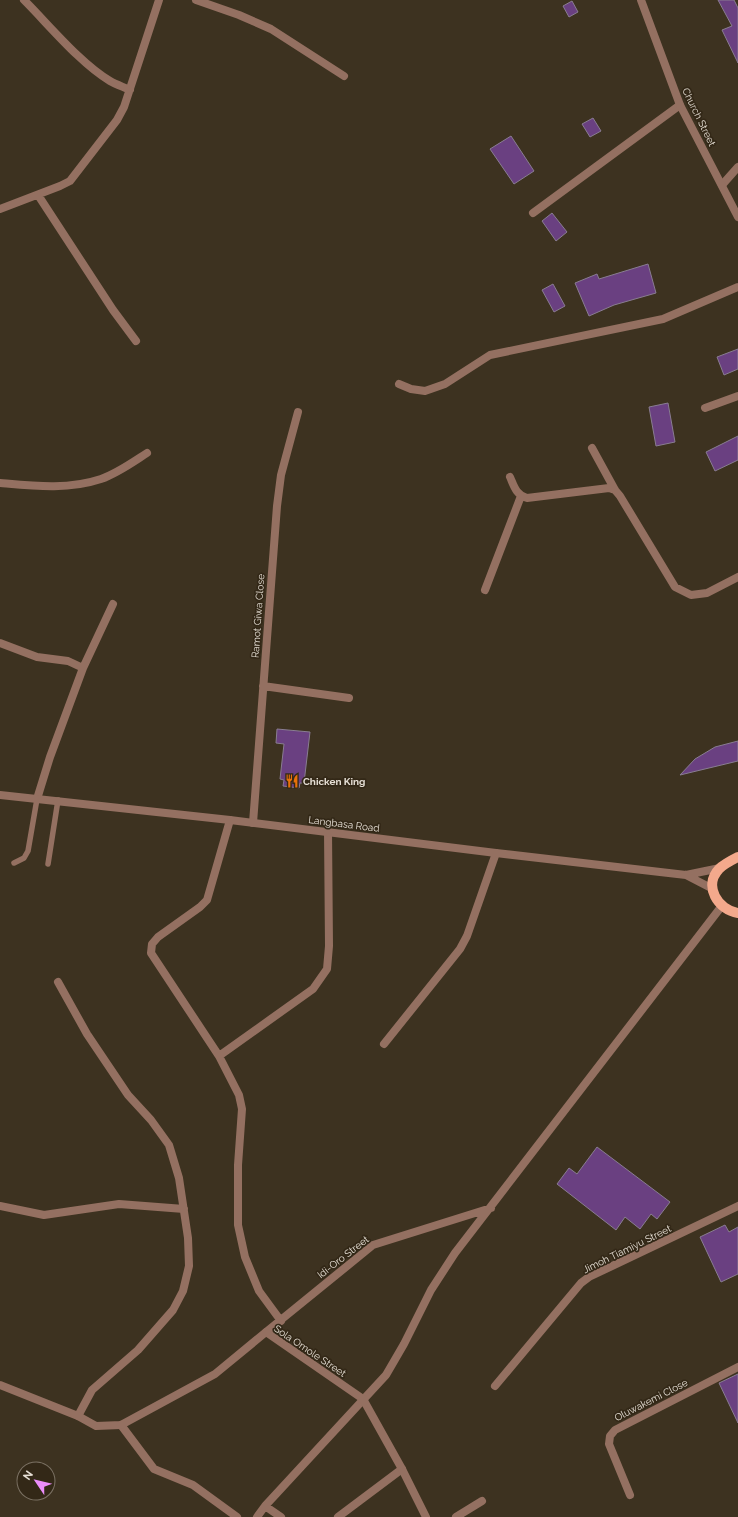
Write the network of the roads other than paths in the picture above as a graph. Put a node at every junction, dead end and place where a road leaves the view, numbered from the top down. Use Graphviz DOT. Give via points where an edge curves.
graph roads {
  1 [pos="24,0"];
  2 [pos="159,0"];
  3 [pos="196,0"];
  4 [pos="641,0"];
  5 [pos="344,76"];
  6 [pos="130,90"];
  7 [pos="680,105"];
  8 [pos="738,167"];
  9 [pos="722,185"];
  10 [pos="38,195"];
  11 [pos="0,209"];
  12 [pos="533,213"];
  13 [pos="738,217"];
  14 [pos="738,287"];
  15 [pos="136,341"];
  16 [pos="399,384"];
  17 [pos="738,396"];
  18 [pos="706,408"];
  19 [pos="298,412"];
  20 [pos="592,448"];
  21 [pos="147,453"];
  22 [pos="510,477"];
  23 [pos="0,483"];
  24 [pos="615,490"];
  25 [pos="521,496"];
  26 [pos="738,577"];
  27 [pos="485,590"];
  28 [pos="113,604"];
  29 [pos="0,642"];
  30 [pos="83,668"];
  31 [pos="263,686"];
  32 [pos="349,698"];
  33 [pos="0,797"];
  34 [pos="37,799"];
  35 [pos="58,800"];
  36 [pos="230,820"];
  37 [pos="253,823"];
  38 [pos="328,831"];
  39 [pos="496,853"];
  40 [pos="738,857"];
  41 [pos="14,863"];
  42 [pos="48,864"];
  43 [pos="720,868"];
  44 [pos="686,874"];
  45 [pos="713,889"];
  46 [pos="721,907"];
  47 [pos="736,915"];
  48 [pos="58,982"];
  49 [pos="384,1044"];
  50 [pos="219,1056"];
  51 [pos="0,1206"];
  52 [pos="738,1206"];
  53 [pos="491,1208"];
  54 [pos="184,1209"];
  55 [pos="280,1320"];
  56 [pos="266,1332"];
  57 [pos="738,1367"];
  58 [pos="0,1385"];
  59 [pos="495,1386"];
  60 [pos="363,1399"];
  61 [pos="78,1416"];
  62 [pos="121,1425"];
  63 [pos="402,1469"];
  64 [pos="630,1496"];
  65 [pos="482,1501"];
  66 [pos="265,1506"];
  67 [pos="236,1517"];
  68 [pos="257,1517"];
  69 [pos="281,1517"];
  70 [pos="338,1517"];
  71 [pos="426,1517"];
  72 [pos="456,1517"];
  1 -- 6 [label="street" via="93,68 110,81"];
  2 -- 6 [label="street"];
  3 -- 5 [label="street" via="271,29"];
  4 -- 7 [label="street, Church Street"];
  6 -- 10 [label="street" via="118,120 70,181"];
  7 -- 9 [label="street, Church Street"];
  7 -- 12 [label="street"];
  8 -- 9 [label="street"];
  9 -- 13 [label="street, Church Street"];
  10 -- 11 [label="street"];
  10 -- 15 [label="street" via="112,310"];
  14 -- 16 [label="street" via="663,319 490,356 445,384 425,391"];
  17 -- 18 [label="street"];
  19 -- 31 [label="street, Ramot Giwa Close" via="281,475 278,498"];
  20 -- 24 [label="street"];
  21 -- 23 [label="street" via="102,478 77,485 46,487"];
  22 -- 25 [label="street"];
  24 -- 25 [label="street" via="609,488 527,498"];
  24 -- 26 [label="street" via="676,587 691,594 707,593"];
  25 -- 27 [label="street"];
  28 -- 30 [label="street"];
  29 -- 30 [label="street" via="37,657 68,661"];
  30 -- 34 [label="street"];
  31 -- 32 [label="street"];
  31 -- 37 [label="street, Ramot Giwa Close"];
  33 -- 34 [label="street, Langbasa Road"];
  34 -- 35 [label="street, Langbasa Road"];
  34 -- 41 [label="lane" via="28,851 24,858"];
  35 -- 36 [label="street, Langbasa Road"];
  35 -- 42 [label="lane"];
  36 -- 37 [label="street, Langbasa Road"];
  36 -- 50 [label="street" via="207,900 158,937 152,944 151,953"];
  37 -- 38 [label="street, Langbasa Road"];
  38 -- 39 [label="street, Langbasa Road"];
  38 -- 50 [label="street" via="327,969 313,989"];
  39 -- 44 [label="street, Langbasa Road"];
  39 -- 49 [label="street" via="460,949"];
  40 -- 43 [label="main road"];
  43 -- 44 [label="street"];
  43 -- 45 [label="main road" via="714,878"];
  44 -- 45 [label="street"];
  45 -- 46 [label="main road" via="715,899"];
  46 -- 47 [label="main road"];
  46 -- 53 [label="street"];
  48 -- 54 [label="street" via="95,1046 128,1095 169,1145 179,1178"];
  50 -- 55 [label="street" via="239,1095 242,1109 238,1165 238,1225 245,1257 259,1291"];
  51 -- 54 [label="street" via="44,1215 119,1204"];
  52 -- 59 [label="street, Jimoh Tiamiyu Street" via="589,1277"];
  53 -- 55 [label="street, Idi-Oro Street" via="373,1245"];
  53 -- 60 [label="street" via="431,1290 386,1375"];
  54 -- 61 [label="street" via="189,1266 183,1290 173,1310 138,1350 92,1390"];
  55 -- 56 [label="street, Idi-Oro Street"];
  56 -- 60 [label="street, Sola Omole Street"];
  56 -- 62 [label="street, Sola Omole Street" via="215,1374"];
  57 -- 64 [label="street, Oluwakemi Close" via="615,1430 610,1436 609,1444"];
  58 -- 61 [label="street, Sola Omole Street"];
  60 -- 63 [label="street, Sola Omole Street"];
  60 -- 66 [label="street"];
  61 -- 62 [label="street, Sola Omole Street" via="96,1426"];
  62 -- 67 [label="street" via="154,1469 193,1486"];
  63 -- 70 [label="street"];
  63 -- 71 [label="street, Sola Omole Street"];
  65 -- 72 [label="street"];
  66 -- 68 [label="street"];
  66 -- 69 [label="street"];
}
